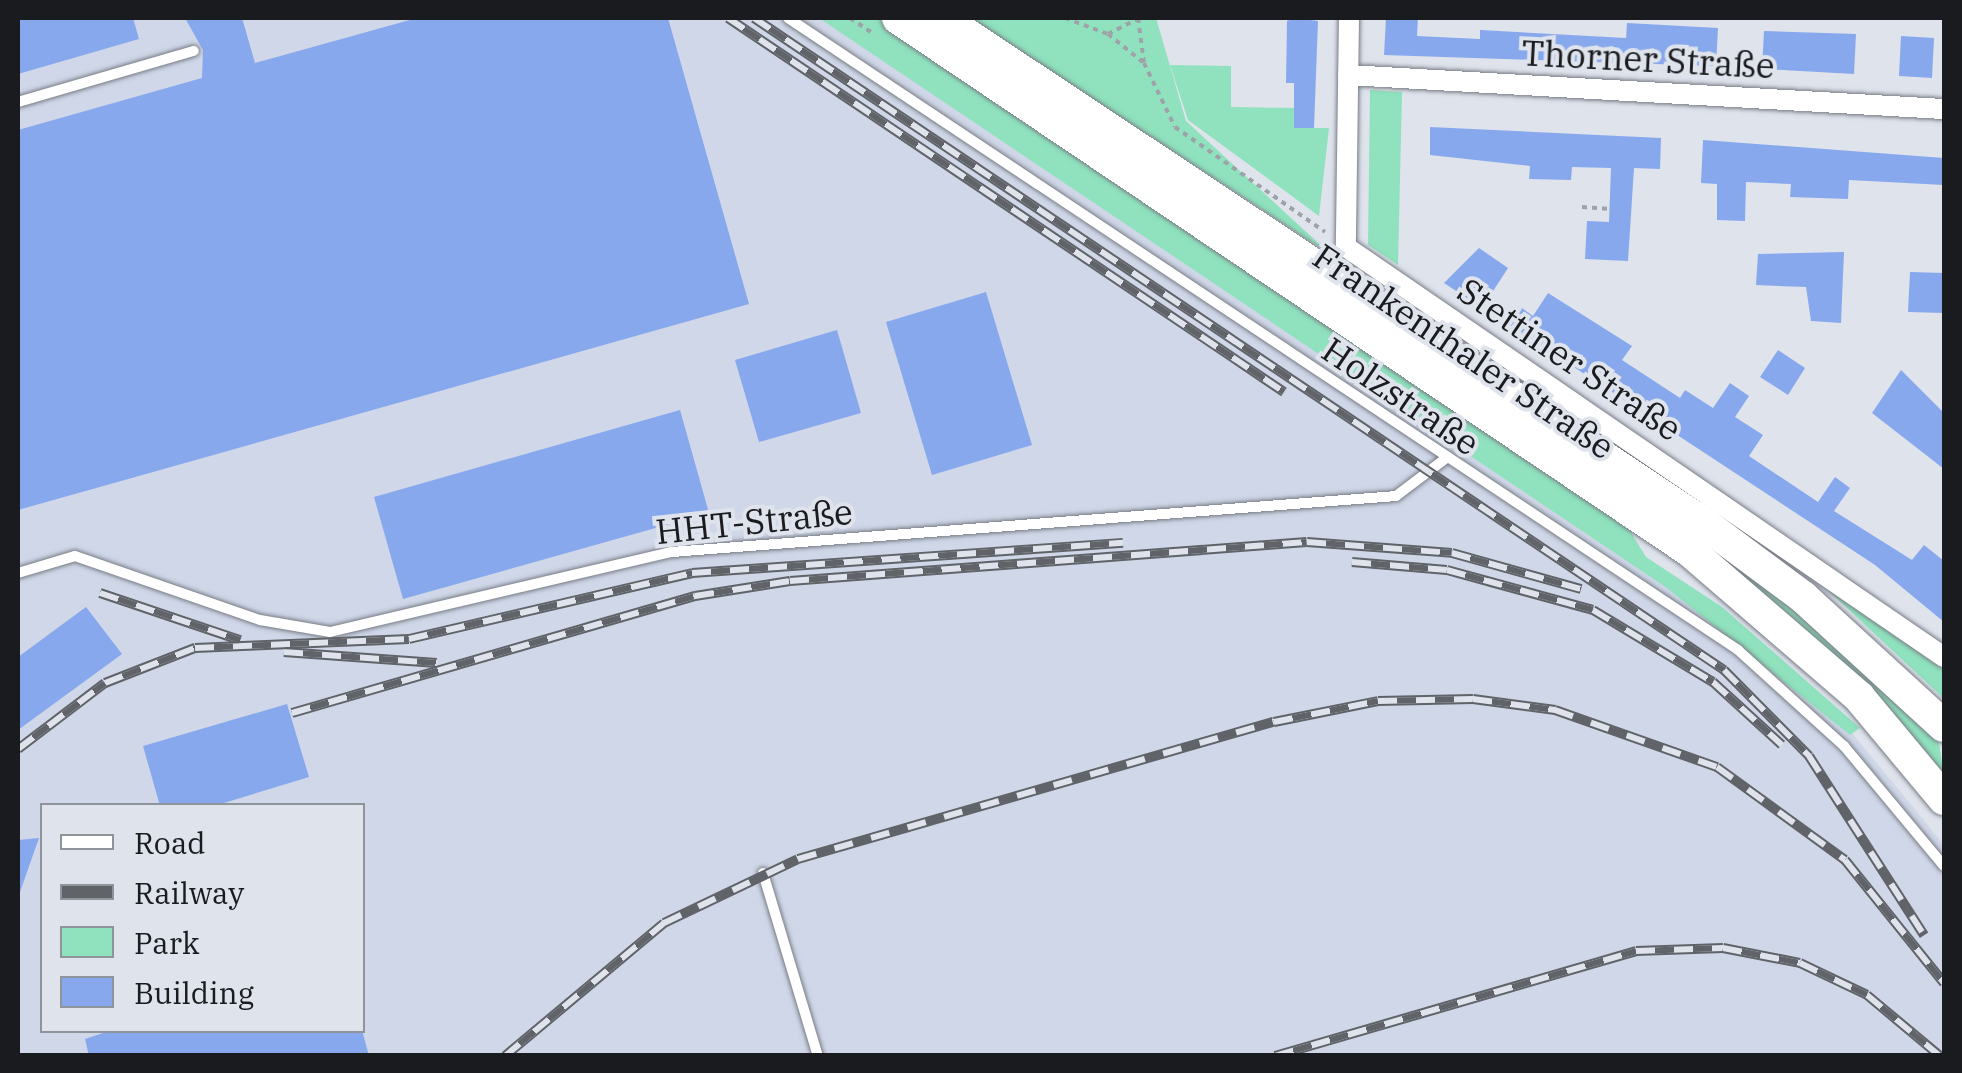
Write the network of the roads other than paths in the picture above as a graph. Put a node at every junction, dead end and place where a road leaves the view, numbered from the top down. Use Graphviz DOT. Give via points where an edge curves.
graph roads {
  1 [pos="788,18"];
  2 [pos="898,18"];
  3 [pos="942,18"];
  4 [pos="1349,18"];
  5 [pos="194,50"];
  6 [pos="1348,75"];
  7 [pos="18,102"];
  8 [pos="1944,108"];
  9 [pos="1446,460"];
  10 [pos="18,573"];
  11 [pos="1944,658"];
  12 [pos="1944,726"];
  13 [pos="1944,800"];
  14 [pos="1944,866"];
  15 [pos="762,873"];
  16 [pos="818,1056"];
  1 -- 9 [label="lane, Holzstraße"];
  2 -- 13 [label="main road, Frankenthaler Straße" via="1690,551 1858,696"];
  3 -- 12 [label="main road, Frankenthaler Straße" via="1706,526 1830,620"];
  4 -- 6 [label="street"];
  5 -- 7 [label="lane"];
  6 -- 8 [label="street, Thorner Straße"];
  6 -- 11 [label="street, Stettiner Straße" via="1346,247"];
  9 -- 10 [label="lane, HHT-Straße" via="1396,496 672,552 330,632 260,620 76,556"];
  9 -- 14 [label="lane, Holzstraße" via="1738,650 1844,746"];
  15 -- 16 [label="lane"];
}
